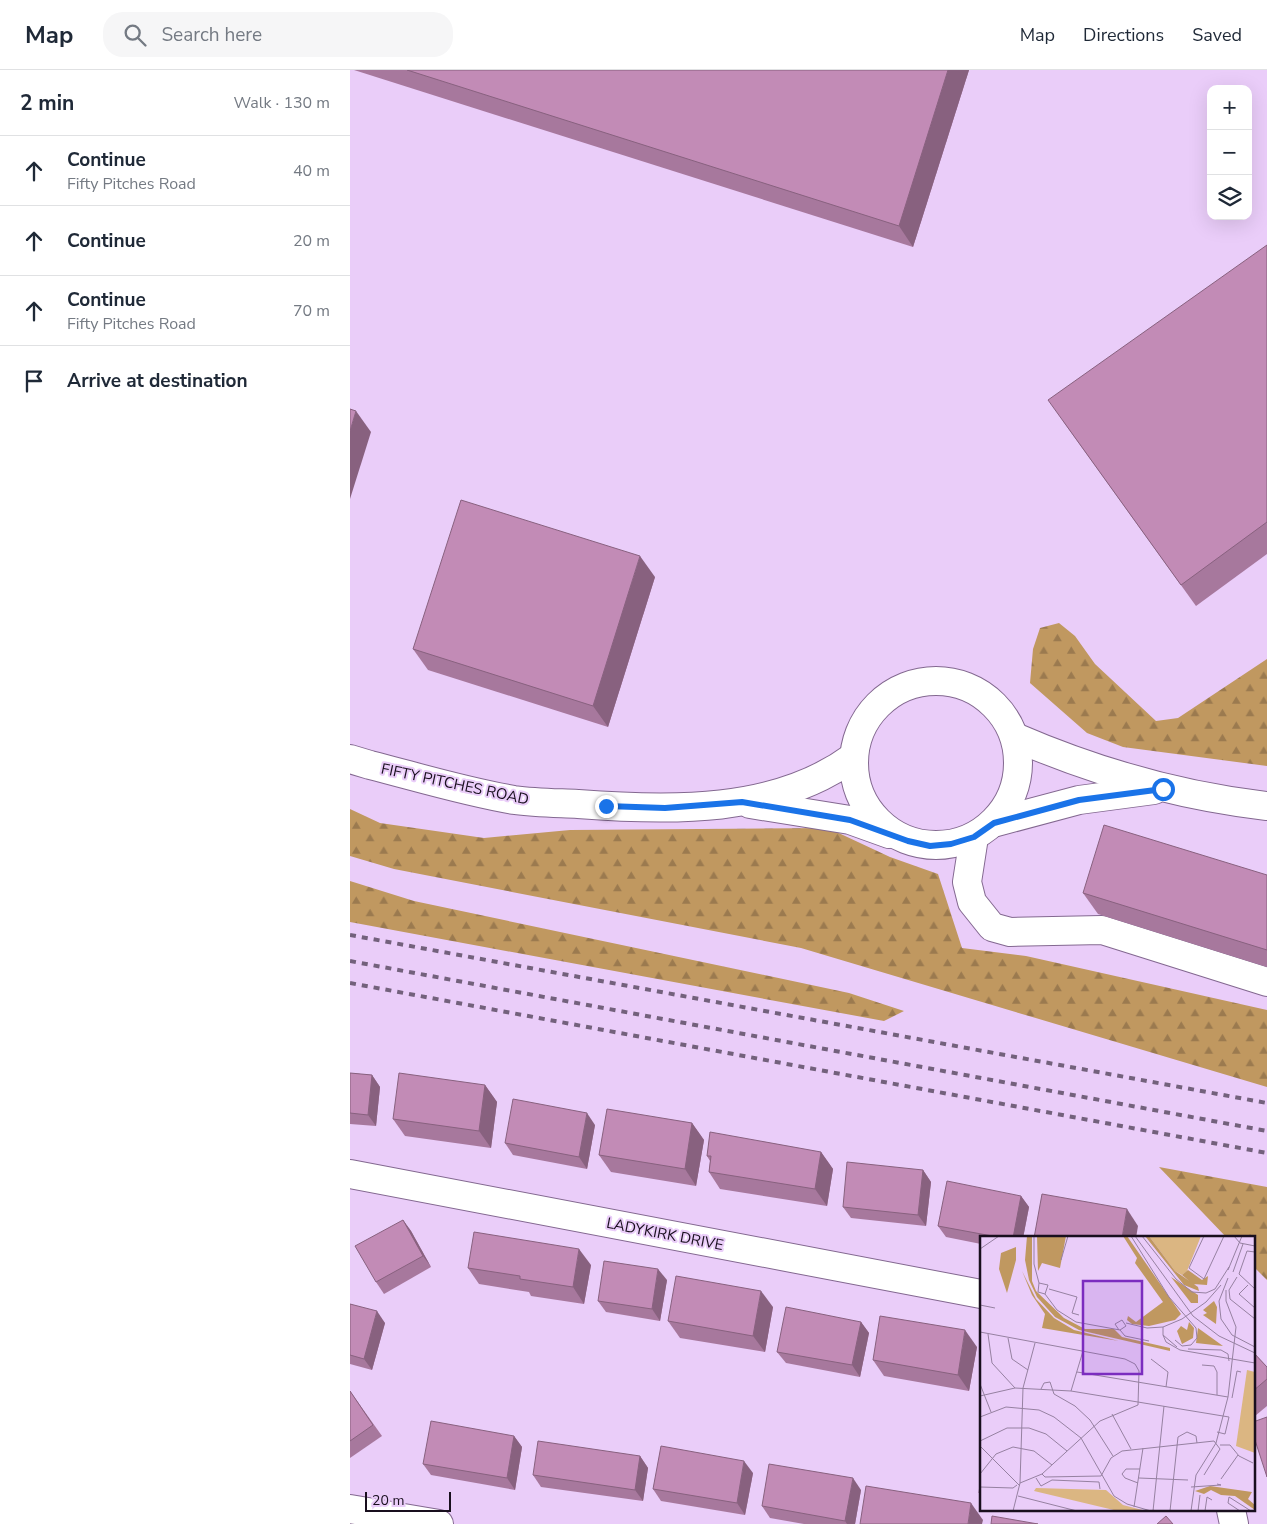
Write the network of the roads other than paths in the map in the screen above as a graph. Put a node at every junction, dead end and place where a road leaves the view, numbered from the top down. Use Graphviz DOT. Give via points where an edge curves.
graph roads {
  1 [pos="1015,737"];
  2 [pos="853,757"];
  3 [pos="350,759"];
  4 [pos="1163,789"];
  5 [pos="742,802"];
  6 [pos="1267,806"];
  7 [pos="984,830"];
  8 [pos="919,843"];
  9 [pos="967,882"];
  10 [pos="1267,982"];
  11 [pos="350,1174"];
  12 [pos="980,1294"];
  13 [pos="350,1509"];
  14 [pos="439,1524"];
  1 -- 2 [label="street" via="1009,723 989,700 960,684 939,680 920,682 894,692 869,714 856,740"];
  1 -- 4 [label="street" via="1060,756"];
  1 -- 7 [label="street" via="1017,778 1009,803"];
  2 -- 5 [label="street, FIFTY PITCHES ROAD" via="834,772 807,783"];
  2 -- 8 [label="street" via="858,793 871,814 888,830"];
  3 -- 5 [label="street, FIFTY PITCHES ROAD" via="514,800 665,808"];
  4 -- 6 [label="street"];
  4 -- 7 [label="street" via="1079,800"];
  5 -- 8 [label="street, FIFTY PITCHES ROAD" via="850,820"];
  7 -- 8 [label="street" via="951,844"];
  7 -- 9 [label="street"];
  8 -- 9 [label="street" via="947,857"];
  9 -- 10 [label="street" via="972,902 980,914 992,928 1000,931 1102,930"];
  11 -- 12 [label="street, LADYKIRK DRIVE"];
  13 -- 14 [label="street"];
}
